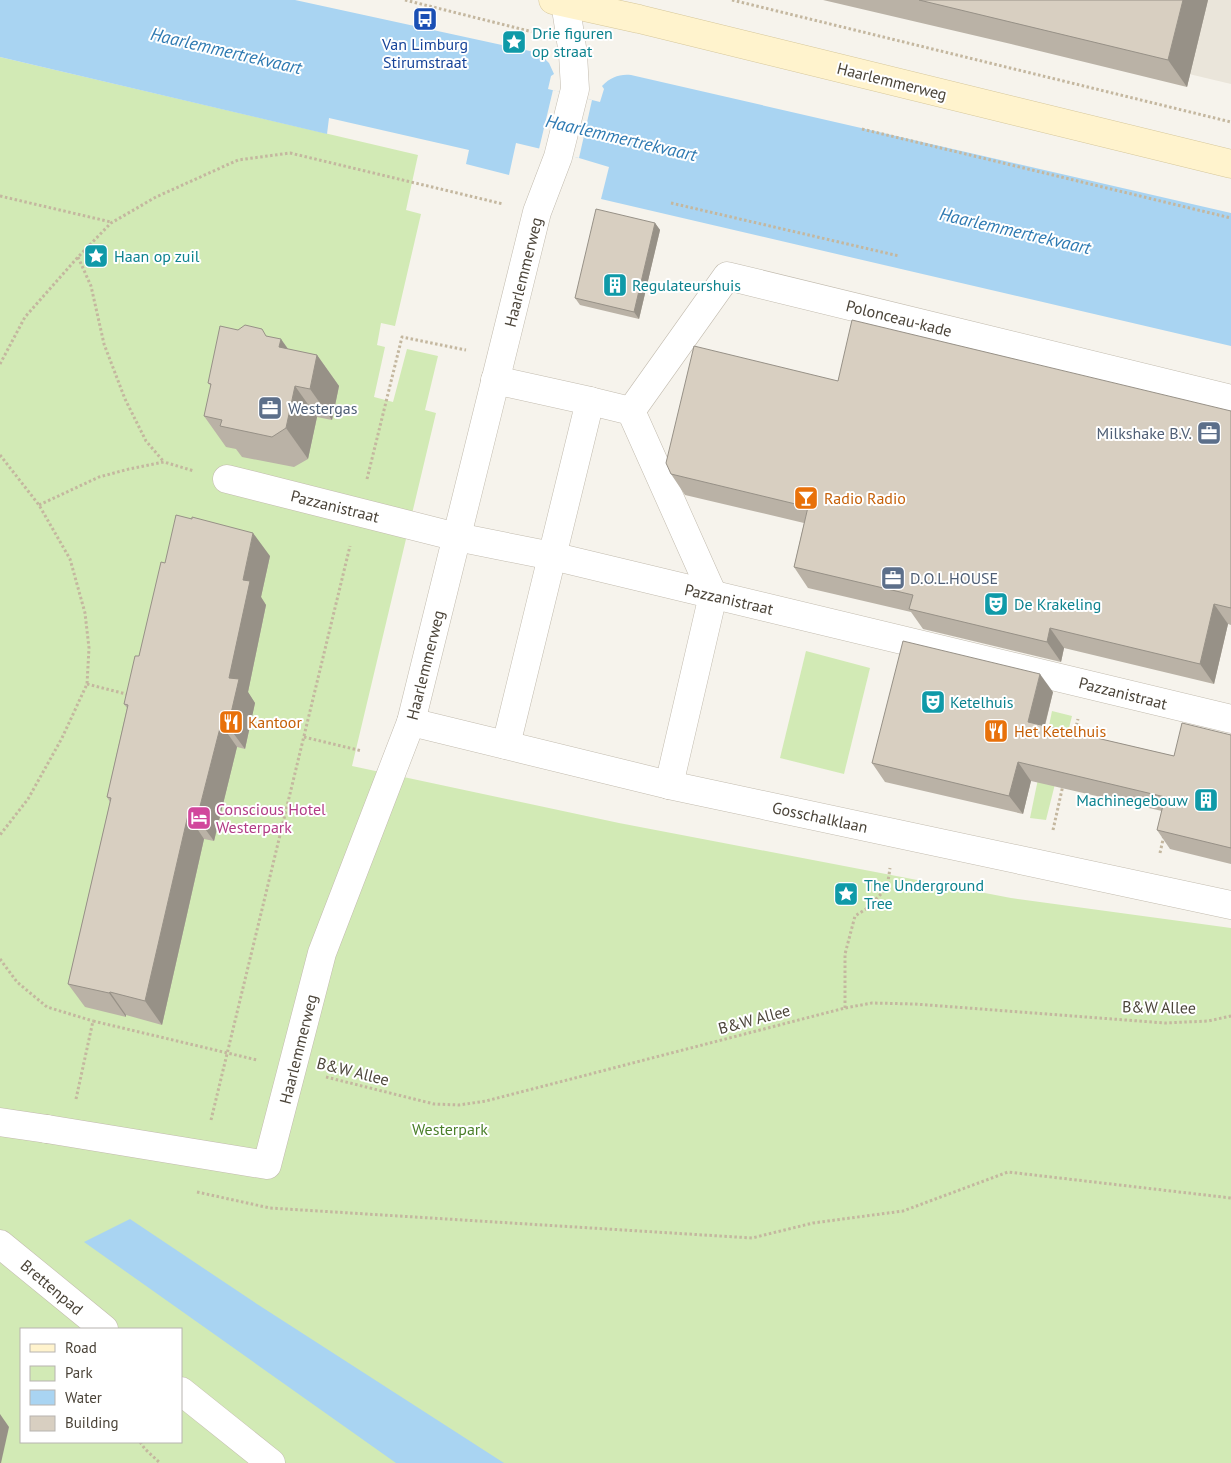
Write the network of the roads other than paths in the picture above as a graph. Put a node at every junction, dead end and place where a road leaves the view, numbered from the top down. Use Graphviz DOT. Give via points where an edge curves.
graph roads {
  1 [pos="559,1"];
  2 [pos="1231,164"];
  3 [pos="498,368"];
  4 [pos="1231,398"];
  5 [pos="590,402"];
  6 [pos="631,410"];
  7 [pos="227,479"];
  8 [pos="457,537"];
  9 [pos="552,556"];
  10 [pos="713,596"];
  11 [pos="1231,719"];
  12 [pos="411,722"];
  13 [pos="506,745"];
  14 [pos="669,785"];
  15 [pos="1231,905"];
  16 [pos="0,1122"];
  17 [pos="0,1244"];
  18 [pos="103,1328"];
  19 [pos="182,1392"];
  20 [pos="271,1463"];
  1 -- 2 [label="main road, Haarlemmerweg"];
  1 -- 3 [label="street, Haarlemmerweg" via="573,54 575,89 558,158 537,212"];
  3 -- 5 [label="street"];
  3 -- 8 [label="street, Haarlemmerweg"];
  4 -- 6 [label="street, Polonceau-kade" via="726,276"];
  5 -- 6 [label="street"];
  5 -- 9 [label="street"];
  6 -- 10 [label="street"];
  7 -- 8 [label="street, Pazzanistraat"];
  8 -- 9 [label="street, Pazzanistraat"];
  8 -- 12 [label="street, Haarlemmerweg"];
  9 -- 10 [label="street, Pazzanistraat"];
  9 -- 13 [label="street"];
  10 -- 11 [label="street, Pazzanistraat"];
  10 -- 14 [label="street"];
  12 -- 13 [label="street, Gosschalklaan"];
  12 -- 16 [label="street, Haarlemmerweg" via="322,953 267,1165"];
  13 -- 14 [label="street, Gosschalklaan"];
  14 -- 15 [label="street, Gosschalklaan"];
  17 -- 18 [label="street, Brettenpad"];
  19 -- 20 [label="street"];
}
